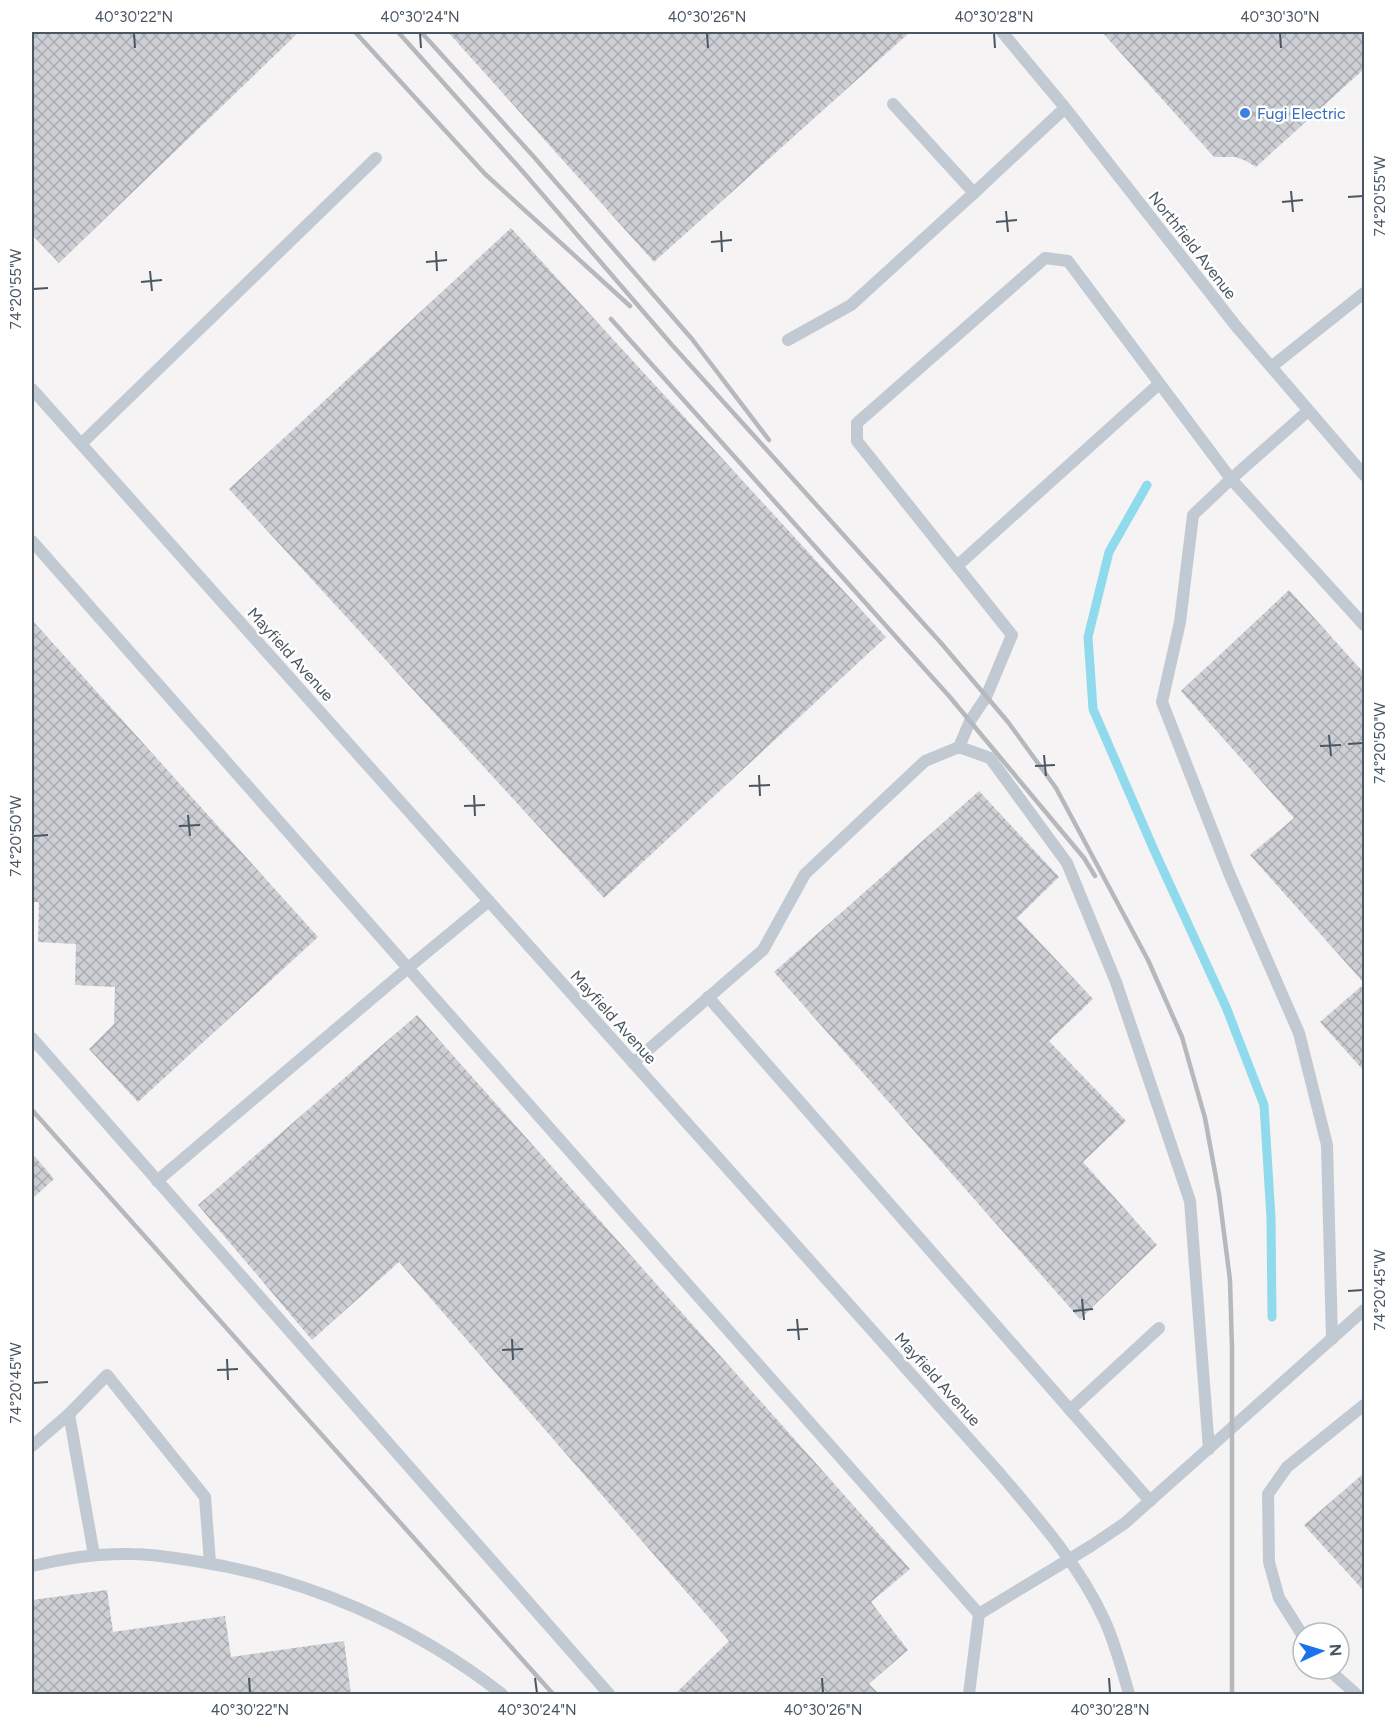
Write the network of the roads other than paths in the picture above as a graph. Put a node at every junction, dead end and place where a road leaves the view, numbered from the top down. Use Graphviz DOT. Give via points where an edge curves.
graph roads {
  1 [pos="1002,32"];
  2 [pos="892,104"];
  3 [pos="1065,108"];
  4 [pos="376,158"];
  5 [pos="974,193"];
  6 [pos="1365,293"];
  7 [pos="788,340"];
  8 [pos="1271,367"];
  9 [pos="1159,384"];
  10 [pos="32,389"];
  11 [pos="1308,411"];
  12 [pos="81,444"];
  13 [pos="1365,475"];
  14 [pos="1231,479"];
  15 [pos="32,541"];
  16 [pos="957,566"];
  17 [pos="1365,625"];
  18 [pos="959,747"];
  19 [pos="489,901"];
  20 [pos="408,968"];
  21 [pos="708,998"];
  22 [pos="32,1038"];
  23 [pos="633,1063"];
  24 [pos="157,1180"];
  25 [pos="1365,1310"];
  26 [pos="1159,1328"];
  27 [pos="1332,1339"];
  28 [pos="1365,1406"];
  29 [pos="1070,1410"];
  30 [pos="69,1414"];
  31 [pos="32,1446"];
  32 [pos="1209,1449"];
  33 [pos="1150,1501"];
  34 [pos="94,1555"];
  35 [pos="1070,1560"];
  36 [pos="210,1563"];
  37 [pos="32,1566"];
  38 [pos="978,1614"];
  39 [pos="1294,1621"];
  40 [pos="1341,1681"];
  41 [pos="502,1695"];
  42 [pos="609,1695"];
  43 [pos="969,1695"];
  44 [pos="1128,1695"];
  45 [pos="1356,1695"];
  1 -- 3 [label="lane, Northfield Avenue"];
  2 -- 5 [label="lane"];
  3 -- 5 [label="lane"];
  3 -- 8 [label="lane, Northfield Avenue"];
  4 -- 12 [label="lane"];
  5 -- 7 [label="lane" via="851,305"];
  6 -- 8 [label="lane"];
  8 -- 11 [label="lane, Northfield Avenue"];
  9 -- 14 [label="lane"];
  9 -- 16 [label="lane"];
  9 -- 16 [label="lane" via="1068,261 1045,258 857,423 857,441"];
  10 -- 12 [label="lane, Mayfield Avenue"];
  11 -- 13 [label="lane, Northfield Avenue"];
  11 -- 14 [label="lane"];
  12 -- 19 [label="lane, Mayfield Avenue"];
  14 -- 17 [label="lane"];
  14 -- 27 [label="lane" via="1193,515 1179,622 1162,702 1229,873 1299,1033 1327,1145"];
  15 -- 20 [label="lane"];
  16 -- 18 [label="lane" via="1012,635 986,697"];
  18 -- 21 [label="lane" via="924,761 805,874 763,950"];
  18 -- 32 [label="lane" via="990,758 1067,863 1116,982 1190,1201"];
  19 -- 20 [label="lane"];
  19 -- 23 [label="lane, Mayfield Avenue"];
  20 -- 24 [label="lane"];
  20 -- 38 [label="lane"];
  21 -- 23 [label="lane"];
  21 -- 29 [label="lane"];
  22 -- 24 [label="lane"];
  23 -- 35 [label="lane, Mayfield Avenue" via="1002,1476"];
  24 -- 42 [label="lane"];
  25 -- 27 [label="lane"];
  26 -- 29 [label="lane"];
  27 -- 32 [label="lane"];
  28 -- 39 [label="lane" via="1287,1467 1268,1494 1269,1562 1279,1598"];
  29 -- 33 [label="lane"];
  30 -- 31 [label="lane"];
  30 -- 34 [label="lane"];
  30 -- 36 [label="lane" via="107,1375 205,1497"];
  32 -- 33 [label="lane"];
  33 -- 35 [label="lane"];
  34 -- 36 [label="lane" via="133,1554"];
  34 -- 37 [label="lane"];
  35 -- 38 [label="lane"];
  35 -- 44 [label="lane, Mayfield Avenue" via="1104,1620"];
  36 -- 41 [label="lane" via="300,1586 369,1614 462,1664"];
  38 -- 43 [label="lane"];
  40 -- 45 [label="lane"];
}
